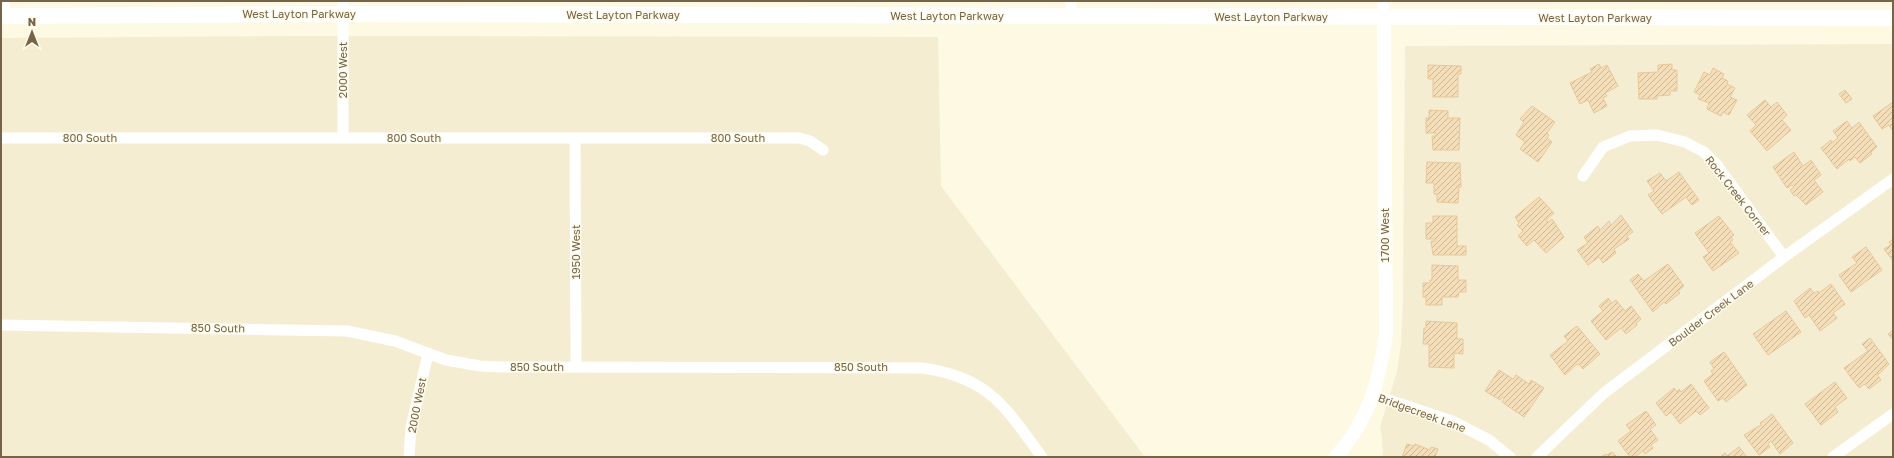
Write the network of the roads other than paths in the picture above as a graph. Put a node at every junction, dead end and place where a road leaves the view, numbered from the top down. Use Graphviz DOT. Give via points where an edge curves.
graph roads {
  1 [pos="1383,1"];
  2 [pos="343,7"];
  3 [pos="1071,9"];
  4 [pos="3,11"];
  5 [pos="1384,17"];
  6 [pos="1893,18"];
  7 [pos="1,138"];
  8 [pos="343,138"];
  9 [pos="575,138"];
  10 [pos="823,150"];
  11 [pos="1582,176"];
  12 [pos="1893,179"];
  13 [pos="1784,257"];
  14 [pos="1,325"];
  15 [pos="428,354"];
  16 [pos="576,367"];
  17 [pos="1374,395"];
  18 [pos="1893,414"];
  19 [pos="409,457"];
  20 [pos="1042,457"];
  21 [pos="1336,457"];
  22 [pos="1510,457"];
  23 [pos="1537,457"];
  24 [pos="1833,457"];
  1 -- 5 [label="street, 1700 West"];
  2 -- 3 [label="main road, West Layton Parkway"];
  2 -- 4 [label="main road, West Layton Parkway"];
  2 -- 8 [label="street, 2000 West"];
  3 -- 5 [label="main road, West Layton Parkway"];
  5 -- 6 [label="main road, West Layton Parkway"];
  5 -- 17 [label="street, 1700 West" via="1386,334"];
  7 -- 8 [label="street, 800 South"];
  8 -- 9 [label="street, 800 South"];
  9 -- 10 [label="street, 800 South" via="799,138 810,141"];
  9 -- 16 [label="street, 1950 West"];
  11 -- 13 [label="street, Rock Creek Corner" via="1603,147 1630,136 1657,135 1686,142 1704,152 1717,165"];
  12 -- 13 [label="street, Boulder Creek Lane"];
  13 -- 23 [label="street, Boulder Creek Lane" via="1604,393"];
  14 -- 15 [label="street, 850 South" via="347,331 395,341"];
  15 -- 16 [label="street, 850 South" via="480,366"];
  15 -- 19 [label="street, 2000 West" via="411,427"];
  16 -- 20 [label="street, 850 South" via="936,370 964,378 992,395 1004,406"];
  17 -- 21 [label="street, 1700 West" via="1362,421"];
  17 -- 22 [label="street, Bridgecreek Lane" via="1452,421 1489,440"];
  18 -- 24 [label="street"];
}
